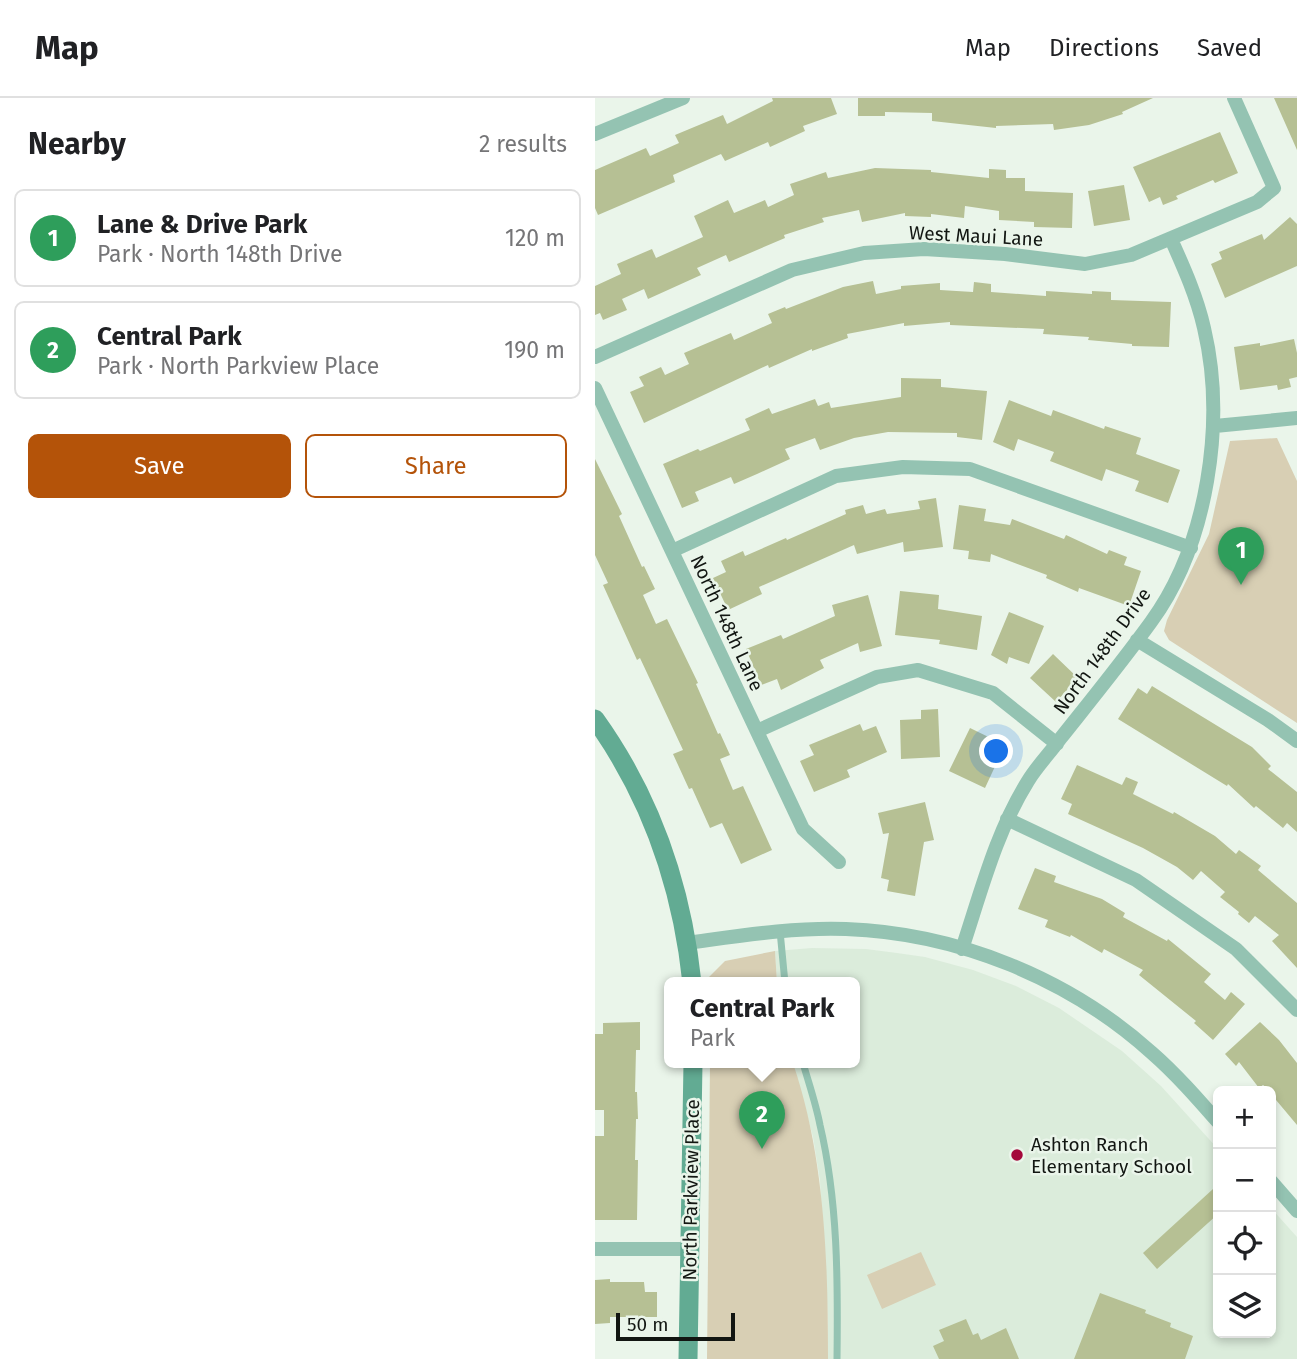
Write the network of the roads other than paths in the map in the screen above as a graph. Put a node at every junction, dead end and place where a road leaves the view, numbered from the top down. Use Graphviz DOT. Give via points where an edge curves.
graph roads {
  1 [pos="683,98"];
  2 [pos="1234,98"];
  3 [pos="595,134"];
  4 [pos="1171,239"];
  5 [pos="595,357"];
  6 [pos="595,388"];
  7 [pos="1297,418"];
  8 [pos="1215,426"];
  9 [pos="1191,548"];
  10 [pos="672,551"];
  11 [pos="1137,640"];
  12 [pos="595,719"];
  13 [pos="757,732"];
  14 [pos="1297,741"];
  15 [pos="1057,744"];
  16 [pos="1007,819"];
  17 [pos="839,862"];
  18 [pos="780,931"];
  19 [pos="687,943"];
  20 [pos="962,949"];
  21 [pos="691,977"];
  22 [pos="784,977"];
  23 [pos="1297,1010"];
  24 [pos="694,1068"];
  25 [pos="804,1068"];
  26 [pos="1213,1117"];
  27 [pos="1276,1187"];
  28 [pos="1297,1211"];
  29 [pos="595,1249"];
  30 [pos="691,1249"];
  31 [pos="688,1359"];
  32 [pos="837,1359"];
  1 -- 3 [label="street"];
  2 -- 4 [label="street, West Maui Lane" via="1274,188 1257,202"];
  4 -- 5 [label="street, West Maui Lane" via="1131,255 1085,264 924,249 864,253 792,270"];
  4 -- 8 [label="street, North 148th Drive" via="1204,327"];
  6 -- 10 [label="street, North 148th Lane"];
  7 -- 8 [label="street"];
  8 -- 9 [label="street, North 148th Drive"];
  9 -- 10 [label="street" via="969,469 903,467 836,477"];
  9 -- 11 [label="street, North 148th Drive" via="1153,620"];
  10 -- 13 [label="street, North 148th Lane"];
  11 -- 14 [label="street"];
  11 -- 15 [label="street, North 148th Drive"];
  12 -- 19 [label="street" via="625,766 656,830"];
  13 -- 15 [label="street" via="877,677 918,670 993,693"];
  13 -- 17 [label="street, North 148th Lane" via="803,829"];
  15 -- 16 [label="street, North 148th Drive" via="1028,780"];
  16 -- 20 [label="street, North 148th Drive"];
  16 -- 23 [label="street" via="1136,880 1236,949"];
  18 -- 19 [label="street"];
  18 -- 20 [label="street" via="860,930"];
  18 -- 22 [label="lane"];
  19 -- 21 [label="street"];
  20 -- 26 [label="street" via="1027,971 1092,1007 1152,1052"];
  24 -- 30 [label="street, North Parkview Place"];
  25 -- 32 [label="lane" via="820,1124 830,1190"];
  27 -- 28 [label="street"];
  29 -- 30 [label="street"];
  30 -- 31 [label="street, North Parkview Place"];
}
